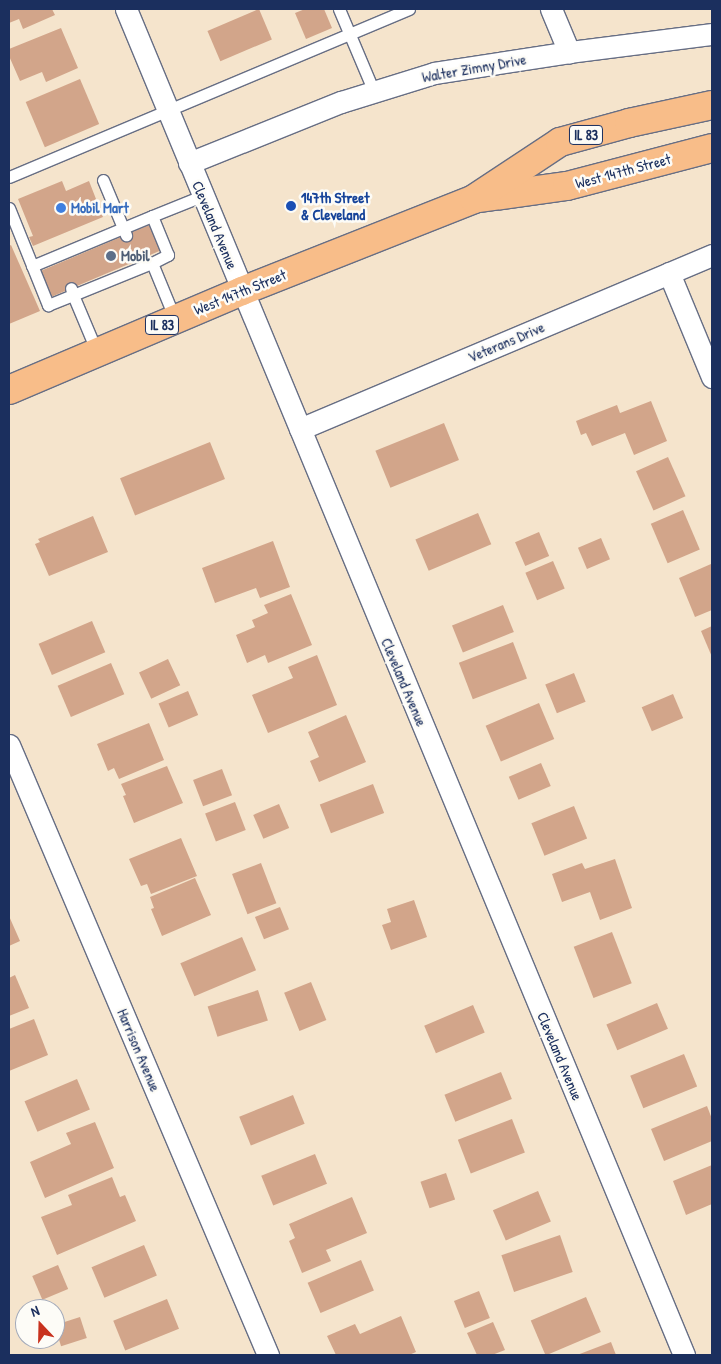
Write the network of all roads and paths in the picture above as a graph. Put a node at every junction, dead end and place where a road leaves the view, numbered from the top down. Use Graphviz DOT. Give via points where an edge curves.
graph roads {
  1 [pos="126,9"];
  2 [pos="339,9"];
  3 [pos="409,9"];
  4 [pos="551,9"];
  5 [pos="350,34"];
  6 [pos="712,34"];
  7 [pos="569,52"];
  8 [pos="374,92"];
  9 [pos="712,105"];
  10 [pos="168,111"];
  11 [pos="712,148"];
  12 [pos="189,164"];
  13 [pos="9,178"];
  14 [pos="103,180"];
  15 [pos="202,196"];
  16 [pos="474,199"];
  17 [pos="9,208"];
  18 [pos="152,216"];
  19 [pos="124,232"];
  20 [pos="712,255"];
  21 [pos="152,263"];
  22 [pos="32,266"];
  23 [pos="669,273"];
  24 [pos="72,291"];
  25 [pos="242,291"];
  26 [pos="175,319"];
  27 [pos="97,352"];
  28 [pos="712,377"];
  29 [pos="9,390"];
  30 [pos="300,429"];
  31 [pos="9,745"];
  32 [pos="268,1355"];
  33 [pos="684,1355"];
  1 -- 10 [label="street, Cleveland Avenue"];
  2 -- 5 [label="lane"];
  3 -- 5 [label="lane"];
  4 -- 7 [label="street"];
  5 -- 8 [label="lane"];
  5 -- 10 [label="lane"];
  6 -- 7 [label="street, Walter Zimny Drive"];
  7 -- 8 [label="street, Walter Zimny Drive" via="434,73"];
  8 -- 12 [label="street, Walter Zimny Drive" via="341,102"];
  9 -- 16 [label="main road, West 147th Street / IL 83" via="560,142"];
  10 -- 12 [label="street, Cleveland Avenue"];
  10 -- 13 [label="lane"];
  11 -- 16 [label="main road, West 147th Street / IL 83" via="567,186"];
  12 -- 15 [label="street, Cleveland Avenue"];
  14 -- 19 [label="lane"];
  15 -- 18 [label="lane"];
  15 -- 25 [label="street, Cleveland Avenue"];
  16 -- 25 [label="main road, West 147th Street / IL 83"];
  17 -- 22 [label="lane"];
  18 -- 19 [label="lane"];
  18 -- 21 [label="lane" via="168,255"];
  19 -- 22 [label="lane"];
  20 -- 23 [label="street, Veterans Drive"];
  21 -- 24 [label="lane" via="138,264"];
  21 -- 26 [label="lane"];
  22 -- 24 [label="lane" via="48,305"];
  23 -- 28 [label="street"];
  23 -- 30 [label="street, Veterans Drive"];
  24 -- 27 [label="lane"];
  25 -- 26 [label="main road, West 147th Street / IL 83"];
  25 -- 30 [label="street, Cleveland Avenue"];
  26 -- 27 [label="main road, West 147th Street / IL 83"];
  27 -- 29 [label="main road, West 147th Street / IL 83"];
  30 -- 33 [label="street, Cleveland Avenue"];
  31 -- 32 [label="street, Harrison Avenue"];
}
